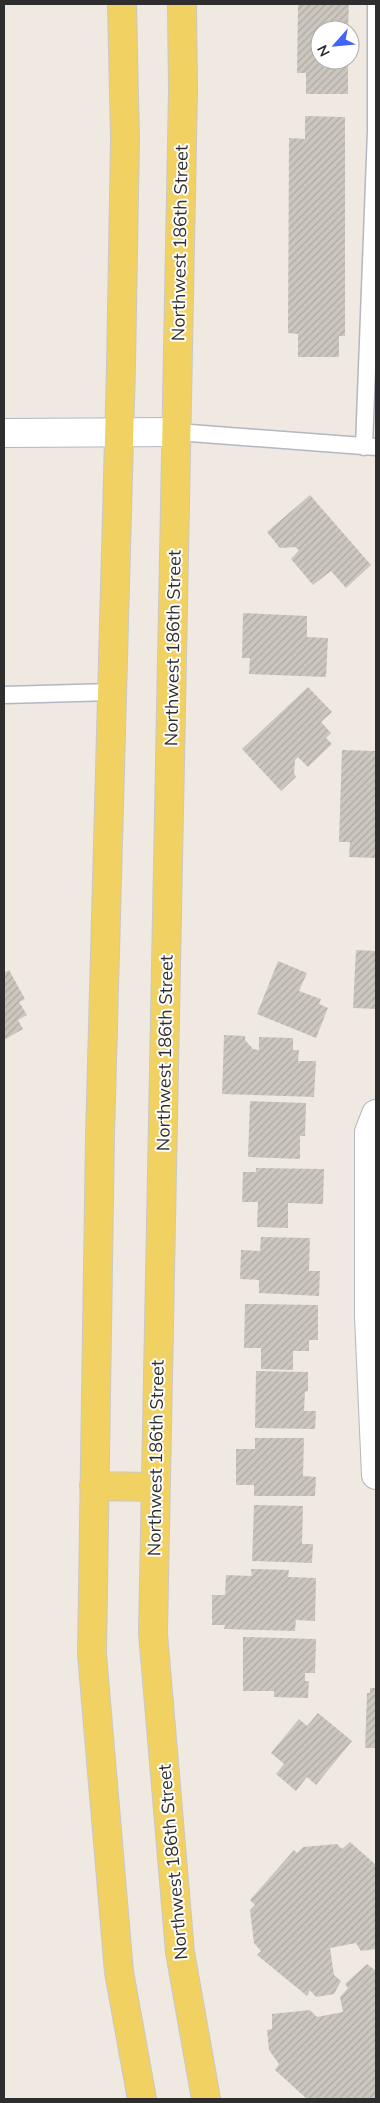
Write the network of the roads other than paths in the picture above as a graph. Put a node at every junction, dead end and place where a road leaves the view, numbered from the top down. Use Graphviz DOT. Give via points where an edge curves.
graph roads {
  1 [pos="122,4"];
  2 [pos="182,4"];
  3 [pos="376,4"];
  4 [pos="376,131"];
  5 [pos="372,345"];
  6 [pos="119,432"];
  7 [pos="177,432"];
  8 [pos="4,433"];
  9 [pos="370,447"];
  10 [pos="112,692"];
  11 [pos="4,695"];
  12 [pos="376,1114"];
  13 [pos="376,1476"];
  14 [pos="94,1486"];
  15 [pos="156,1487"];
  16 [pos="142,2099"];
  17 [pos="206,2099"];
  1 -- 6 [label="main road" via="125,139"];
  2 -- 7 [label="main road, Northwest 186th Street"];
  3 -- 4 [label="lane"];
  4 -- 5 [label="lane"];
  5 -- 9 [label="lane"];
  6 -- 7 [label="street"];
  6 -- 8 [label="street"];
  6 -- 10 [label="main road"];
  7 -- 9 [label="lane"];
  7 -- 15 [label="main road, Northwest 186th Street"];
  10 -- 11 [label="lane"];
  10 -- 14 [label="main road"];
  12 -- 13 [label="street" via="369,1132 369,1316"];
  14 -- 15 [label="main road"];
  14 -- 16 [label="main road" via="92,1654 119,1972"];
  15 -- 17 [label="main road, Northwest 186th Street" via="154,1653 180,1952"];
}
